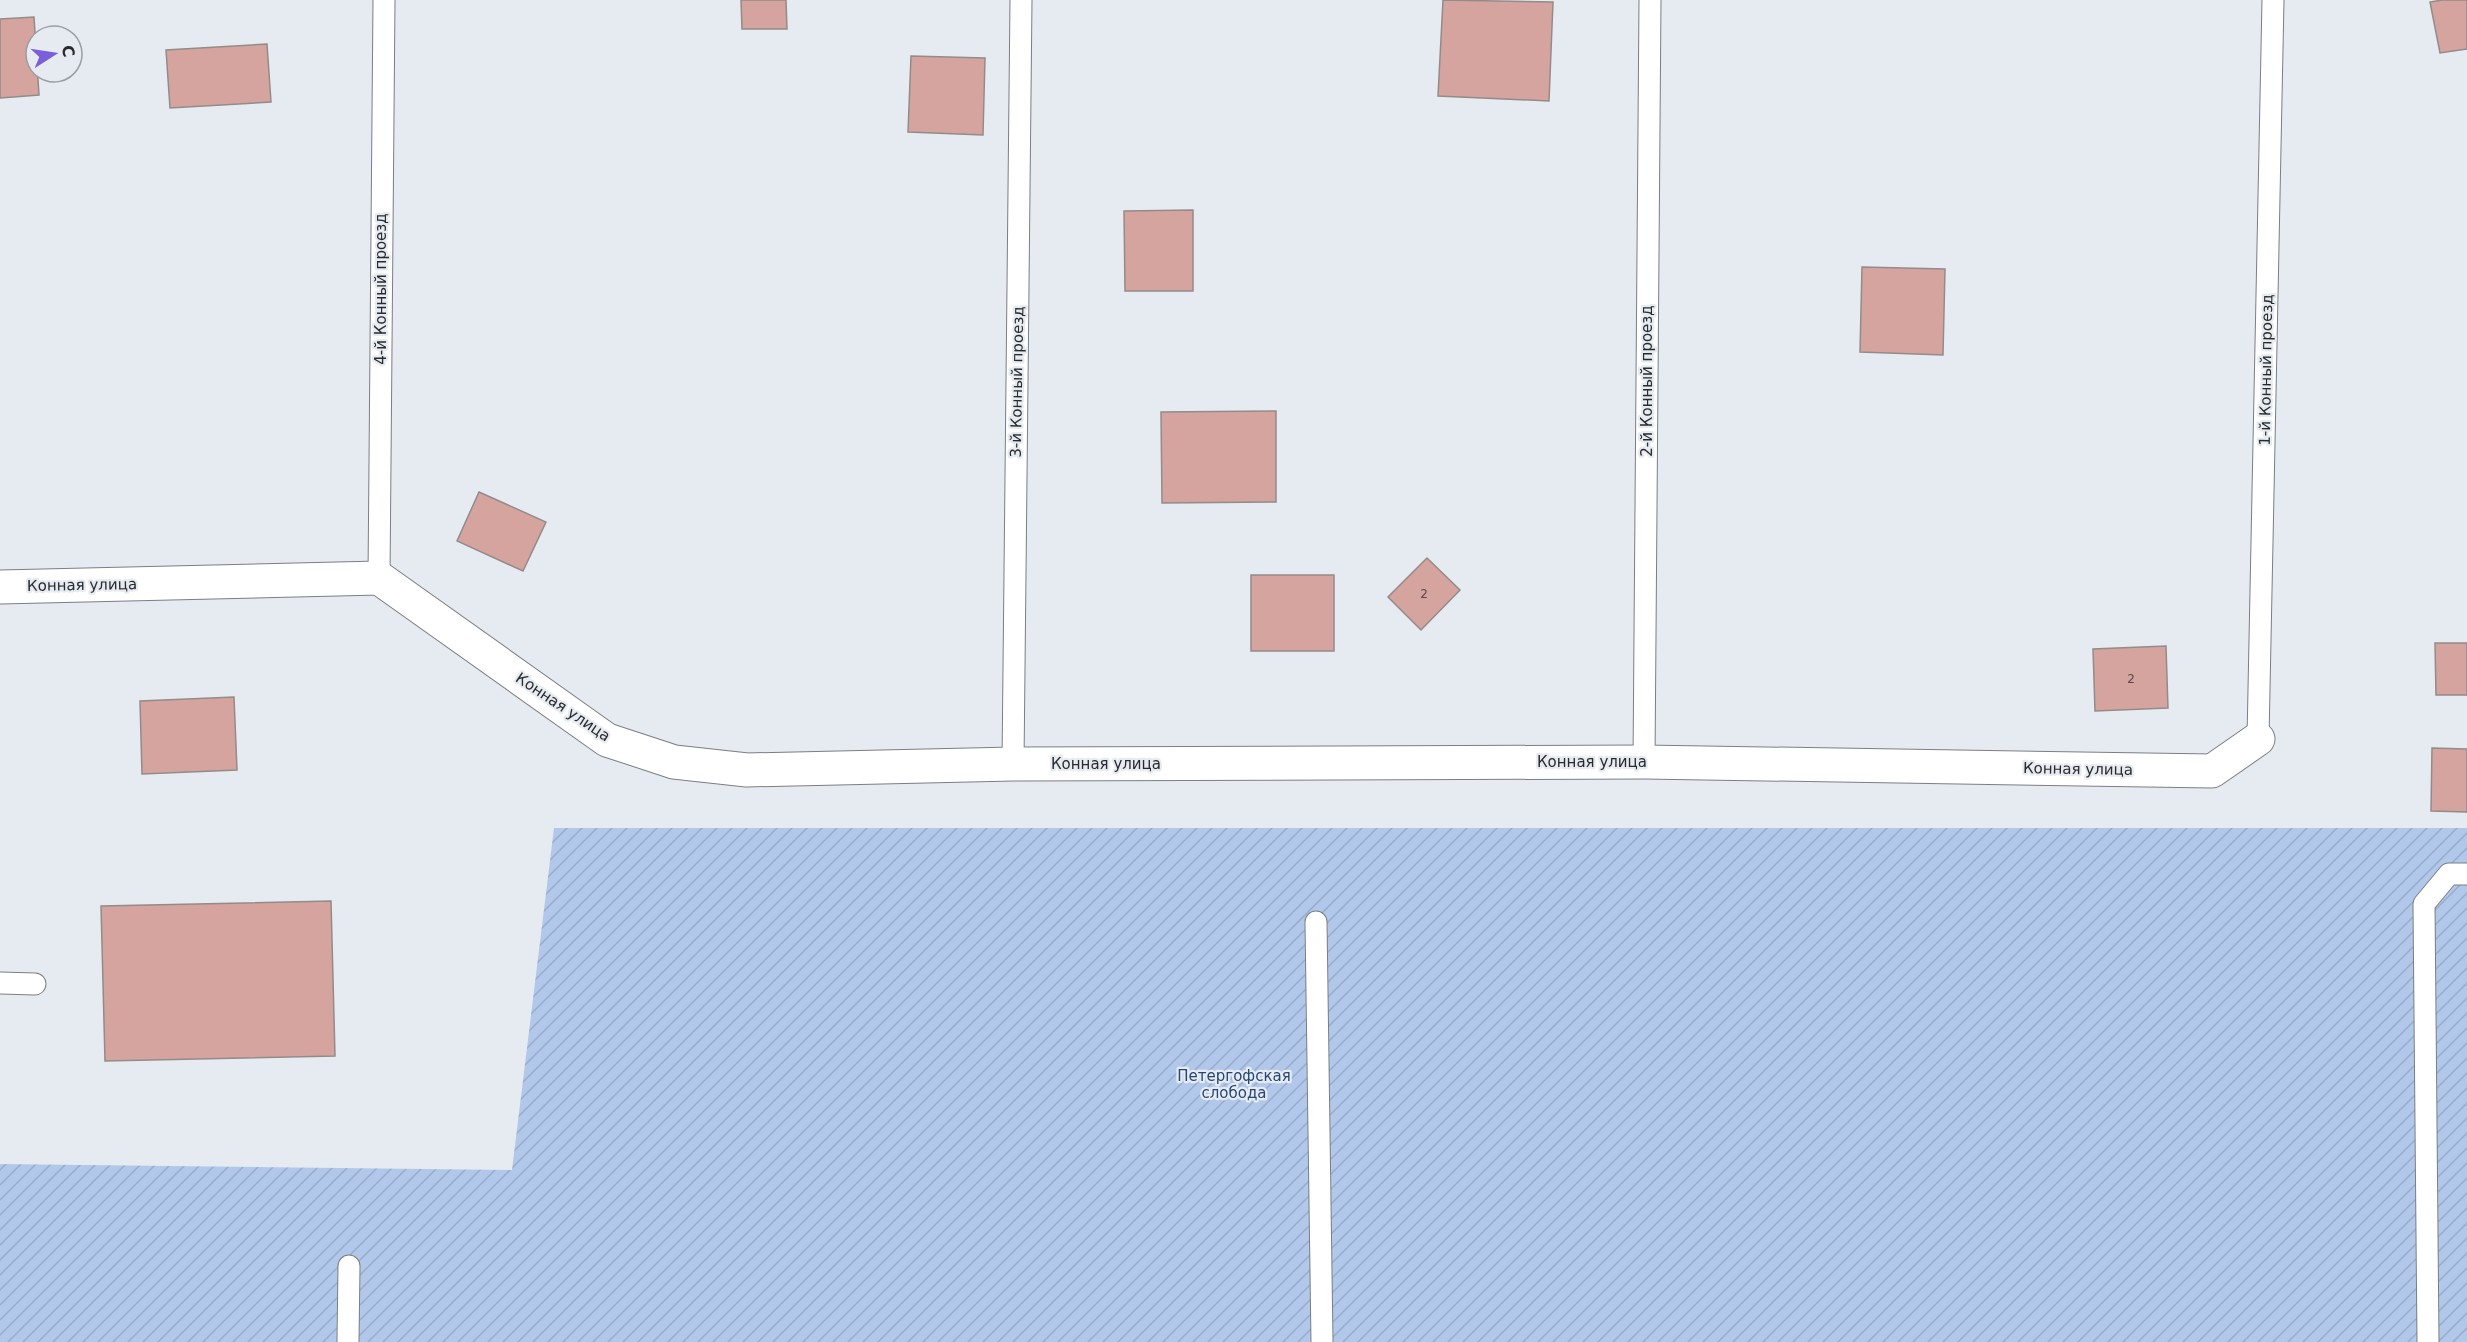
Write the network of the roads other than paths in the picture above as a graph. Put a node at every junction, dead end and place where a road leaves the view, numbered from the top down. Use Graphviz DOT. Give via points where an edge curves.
graph roads {
  1 [pos="384,0"];
  2 [pos="1021,0"];
  3 [pos="1650,0"];
  4 [pos="2273,0"];
  5 [pos="380,578"];
  6 [pos="0,587"];
  7 [pos="2258,739"];
  8 [pos="1644,762"];
  9 [pos="1013,764"];
  10 [pos="2467,874"];
  11 [pos="1316,922"];
  12 [pos="0,983"];
  13 [pos="35,984"];
  14 [pos="349,1266"];
  15 [pos="348,1342"];
  16 [pos="1322,1342"];
  17 [pos="2428,1342"];
  1 -- 5 [label="lane, 4-й Конный проезд"];
  2 -- 9 [label="lane, 3-й Конный проезд"];
  3 -- 8 [label="lane, 2-й Конный проезд"];
  4 -- 7 [label="lane, 1-й Конный проезд"];
  5 -- 6 [label="street, Конная улица"];
  5 -- 9 [label="street, Конная улица" via="607,740 674,762 747,770"];
  7 -- 8 [label="street, Конная улица" via="2212,771"];
  8 -- 9 [label="street, Конная улица"];
  10 -- 17 [label="lane" via="2449,874 2424,904"];
  11 -- 16 [label="lane"];
  12 -- 13 [label="lane"];
  14 -- 15 [label="lane"];
}
